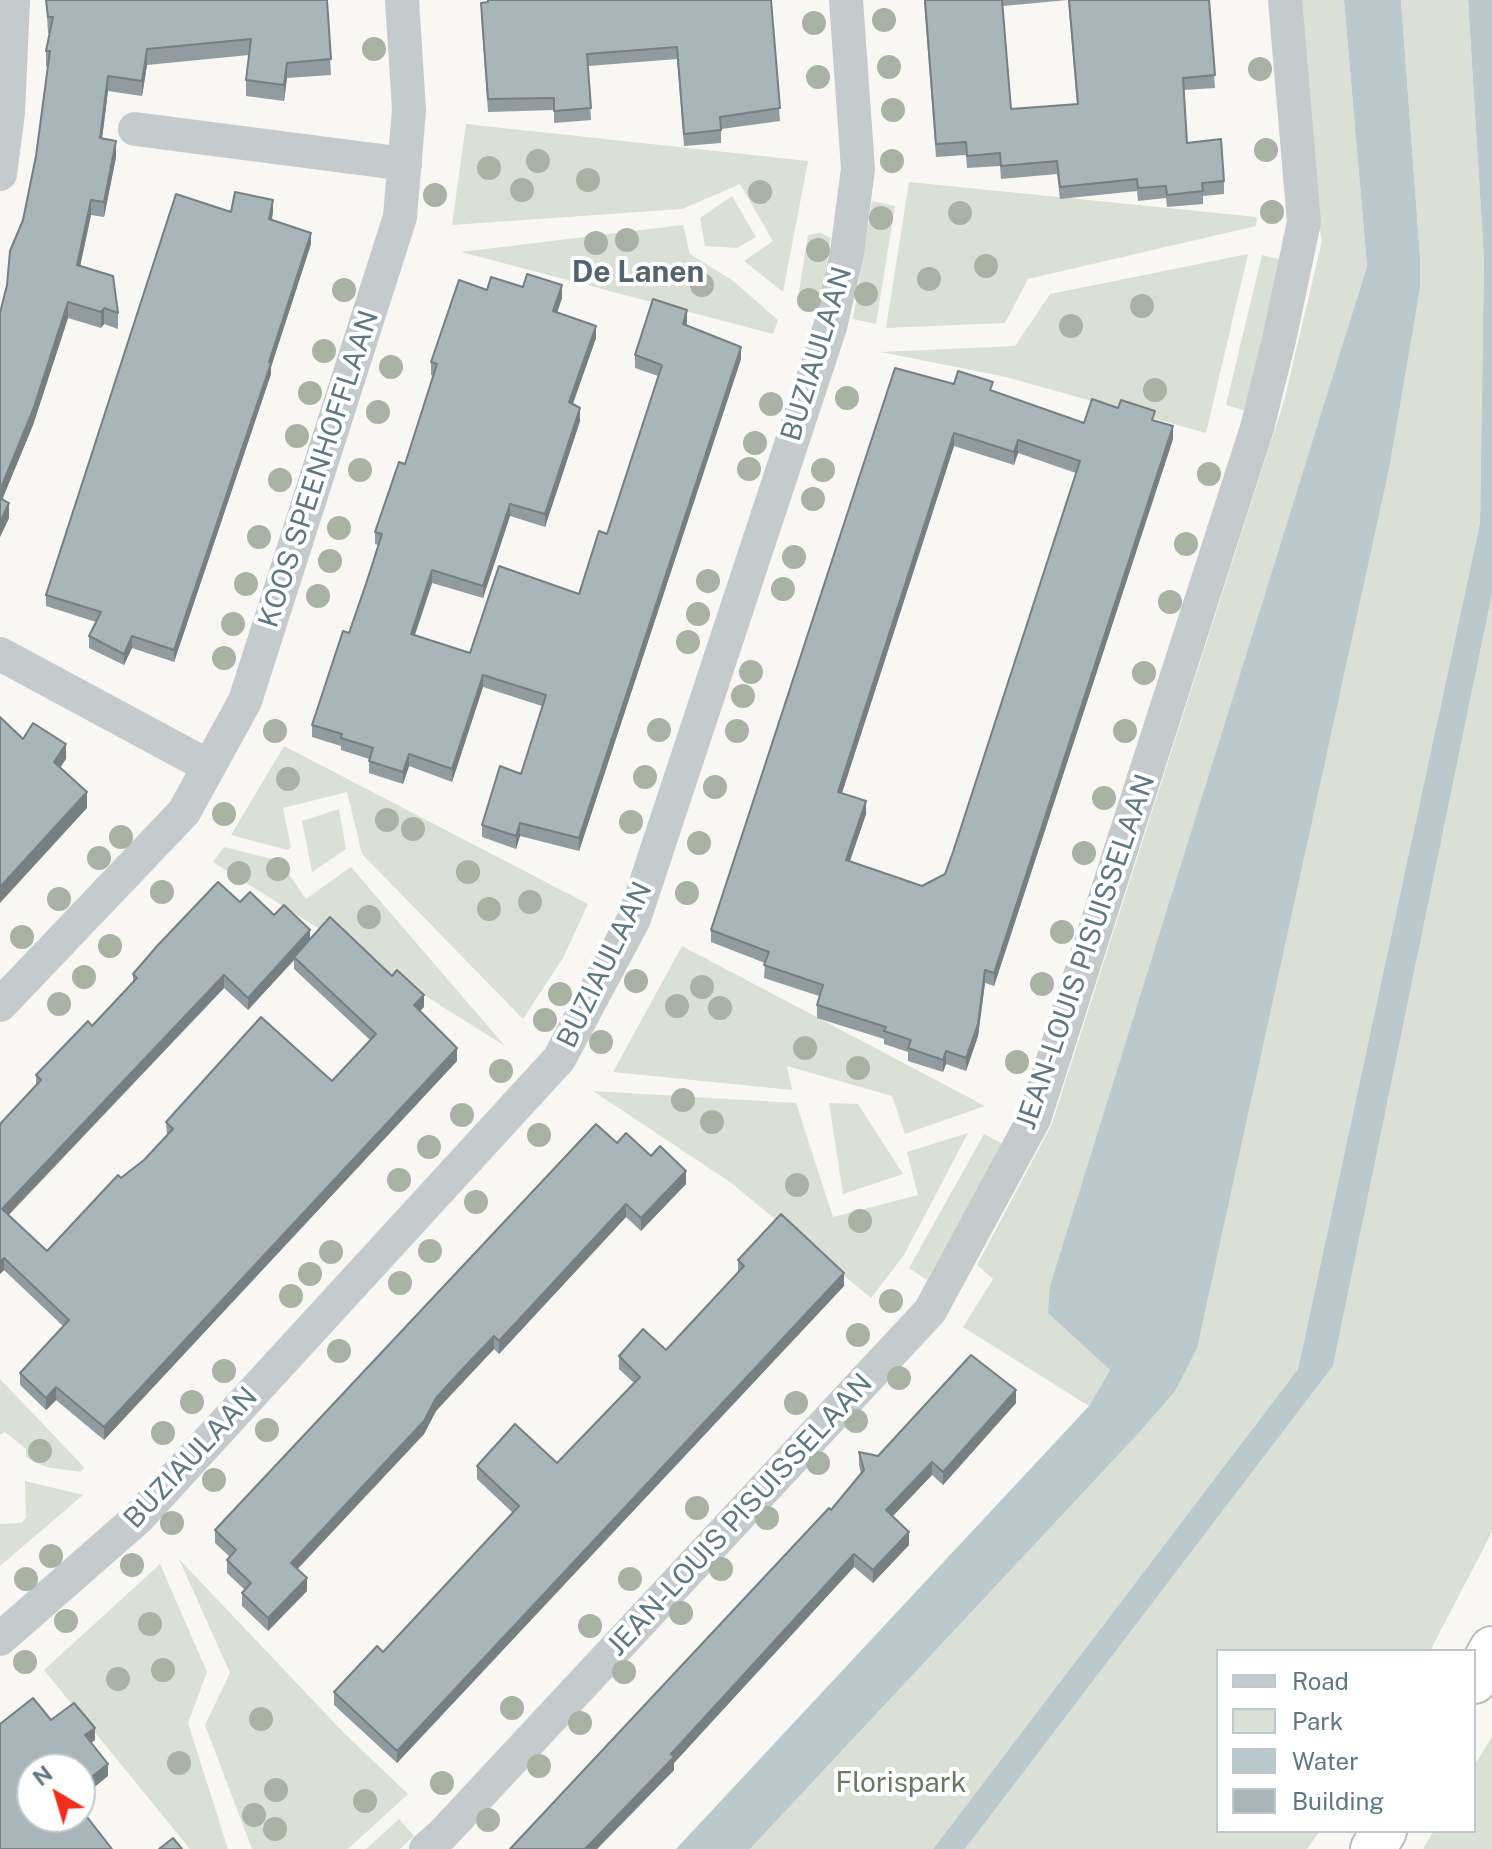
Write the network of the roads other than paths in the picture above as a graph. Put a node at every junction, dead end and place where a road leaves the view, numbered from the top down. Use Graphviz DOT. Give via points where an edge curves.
graph roads {
  1 [pos="13,0"];
  2 [pos="402,0"];
  3 [pos="846,0"];
  4 [pos="1285,0"];
  5 [pos="135,129"];
  6 [pos="405,164"];
  7 [pos="0,174"];
  8 [pos="0,654"];
  9 [pos="208,766"];
  10 [pos="0,1005"];
  11 [pos="0,1639"];
  12 [pos="1492,1649"];
  13 [pos="1476,1677"];
  14 [pos="426,1849"];
  1 -- 7 [label="street"];
  2 -- 6 [label="street, KOOS SPEENHOFFLAAN" via="409,110"];
  3 -- 11 [label="street, BUZIAULAAN" via="858,169 830,327 634,919 559,1059 138,1518"];
  4 -- 14 [label="street, JEAN-LOUIS PISUISSELAAN" via="1304,222 1279,340 1257,428 1034,1119 930,1311"];
  5 -- 6 [label="street"];
  6 -- 9 [label="street, KOOS SPEENHOFFLAAN" via="400,217 245,701"];
  8 -- 9 [label="street"];
  9 -- 10 [label="street, KOOS SPEENHOFFLAAN" via="184,812"];
  12 -- 13 [label="highway"];
}
